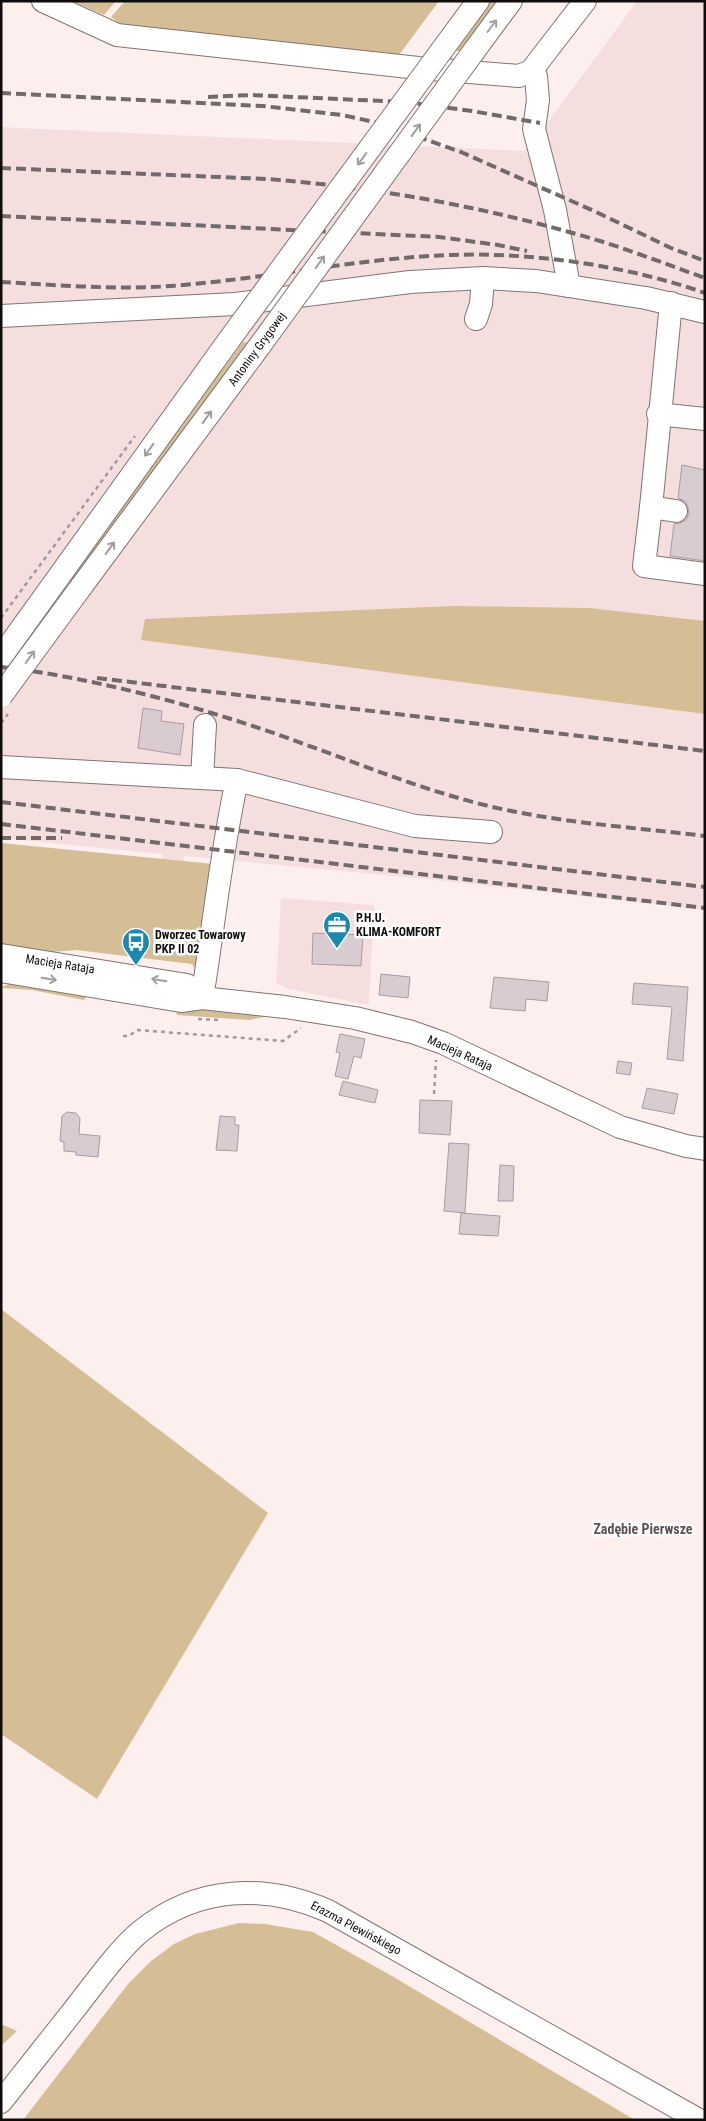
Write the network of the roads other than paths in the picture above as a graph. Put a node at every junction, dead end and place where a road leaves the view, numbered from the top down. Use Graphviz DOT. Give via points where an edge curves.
graph roads {
  1 [pos="43,1"];
  2 [pos="478,1"];
  3 [pos="511,1"];
  4 [pos="585,1"];
  5 [pos="531,71"];
  6 [pos="484,278"];
  7 [pos="569,286"];
  8 [pos="670,303"];
  9 [pos="705,312"];
  10 [pos="1,316"];
  11 [pos="476,319"];
  12 [pos="658,414"];
  13 [pos="705,419"];
  14 [pos="651,507"];
  15 [pos="676,510"];
  16 [pos="705,574"];
  17 [pos="1,657"];
  18 [pos="1,696"];
  19 [pos="205,726"];
  20 [pos="1,767"];
  21 [pos="202,778"];
  22 [pos="237,780"];
  23 [pos="491,832"];
  24 [pos="1,955"];
  25 [pos="1,971"];
  26 [pos="202,998"];
  27 [pos="705,1149"];
  28 [pos="1,2102"];
  29 [pos="699,2120"];
  1 -- 5 [label="street" via="117,36 418,68 519,76"];
  2 -- 17 [label="street, one-way, bridge"];
  18 -- 3 [label="street, Antoniny Grygowej, one-way, bridge"];
  4 -- 5 [label="street"];
  5 -- 7 [label="street" via="536,76 538,100 534,129 555,210"];
  6 -- 7 [label="street"];
  6 -- 10 [label="street" via="410,282 235,304"];
  6 -- 11 [label="street"];
  7 -- 8 [label="street"];
  8 -- 9 [label="street"];
  8 -- 12 [label="street"];
  12 -- 13 [label="street"];
  12 -- 14 [label="street"];
  14 -- 15 [label="street"];
  14 -- 16 [label="street" via="644,566"];
  19 -- 21 [label="street"];
  20 -- 21 [label="street"];
  21 -- 22 [label="street"];
  22 -- 23 [label="street" via="415,826"];
  22 -- 26 [label="street" via="226,829"];
  26 -- 24 [label="street, Macieja Rataja, one-way" via="188,985"];
  25 -- 26 [label="street, Macieja Rataja, one-way" via="181,1001"];
  26 -- 27 [label="street, Macieja Rataja" via="355,1018 412,1032 620,1127"];
  28 -- 29 [label="street, Erazma Plewińskiego" via="96,1981 140,1931 184,1906 218,1895 256,1892 291,1897 328,1911"];
}
